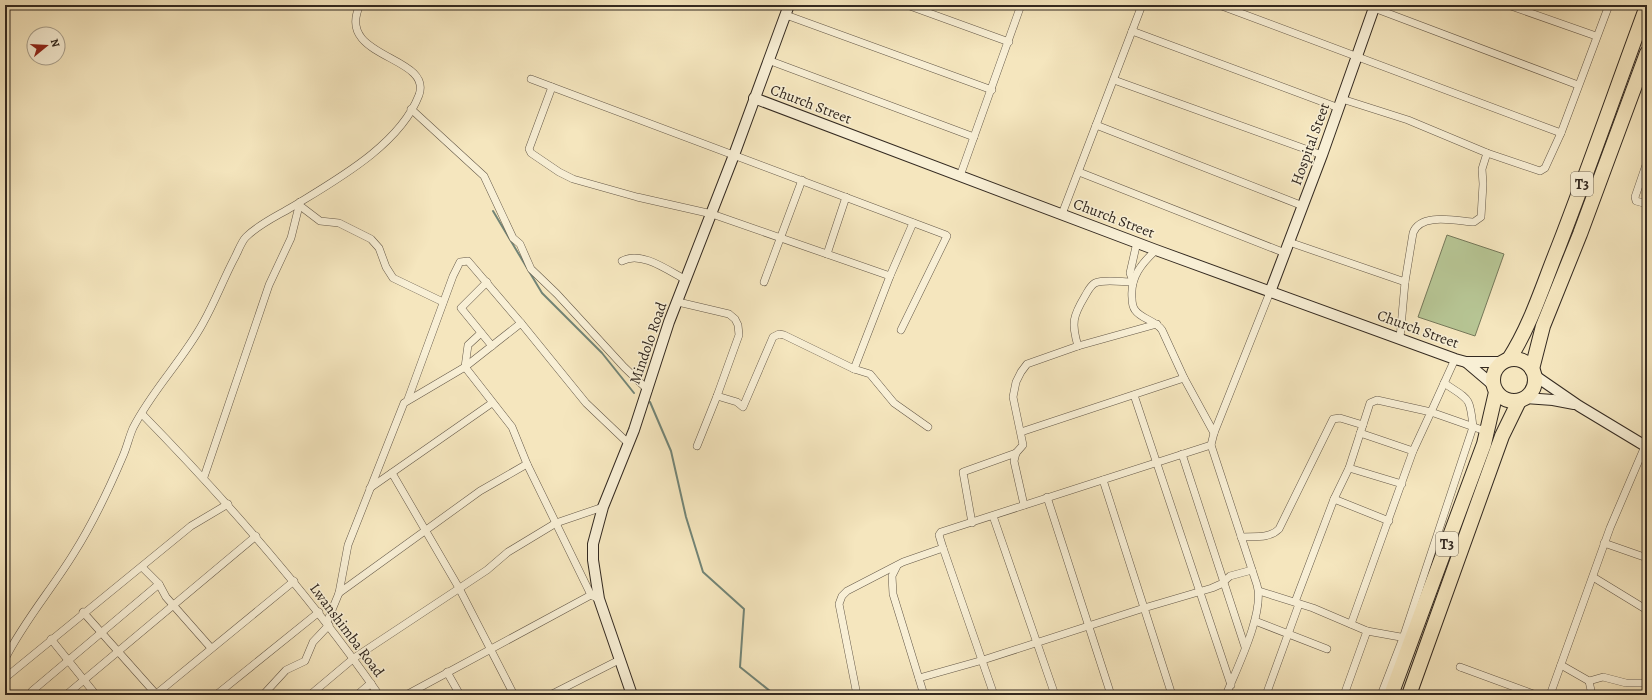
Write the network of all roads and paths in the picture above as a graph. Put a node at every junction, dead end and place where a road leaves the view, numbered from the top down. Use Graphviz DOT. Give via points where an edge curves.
graph roads {
  1 [pos="360,5"];
  2 [pos="789,5"];
  3 [pos="907,5"];
  4 [pos="1021,5"];
  5 [pos="1142,5"];
  6 [pos="1219,5"];
  7 [pos="1508,5"];
  8 [pos="1609,5"];
  9 [pos="1372,6"];
  10 [pos="1647,6"];
  11 [pos="786,15"];
  12 [pos="1132,32"];
  13 [pos="1596,36"];
  14 [pos="1009,42"];
  15 [pos="1647,52"];
  16 [pos="1357,56"];
  17 [pos="768,60"];
  18 [pos="531,79"];
  19 [pos="1114,80"];
  20 [pos="1578,85"];
  21 [pos="552,87"];
  22 [pos="992,90"];
  23 [pos="754,98"];
  24 [pos="1341,104"];
  25 [pos="411,109"];
  26 [pos="1096,125"];
  27 [pos="1561,133"];
  28 [pos="974,137"];
  29 [pos="1487,153"];
  30 [pos="734,155"];
  31 [pos="1322,155"];
  32 [pos="1647,162"];
  33 [pos="1079,172"];
  34 [pos="960,176"];
  35 [pos="802,180"];
  36 [pos="846,197"];
  37 [pos="299,204"];
  38 [pos="1647,204"];
  39 [pos="1303,206"];
  40 [pos="712,214"];
  41 [pos="1062,214"];
  42 [pos="913,223"];
  43 [pos="780,238"];
  44 [pos="1137,242"];
  45 [pos="1289,242"];
  46 [pos="1156,250"];
  47 [pos="1285,253"];
  48 [pos="827,254"];
  49 [pos="622,261"];
  50 [pos="890,276"];
  51 [pos="686,280"];
  52 [pos="487,282"];
  53 [pos="764,282"];
  54 [pos="1132,282"];
  55 [pos="1405,282"];
  56 [pos="1270,292"];
  57 [pos="443,302"];
  58 [pos="678,302"];
  59 [pos="521,323"];
  60 [pos="1157,324"];
  61 [pos="901,330"];
  62 [pos="481,333"];
  63 [pos="1400,338"];
  64 [pos="492,346"];
  65 [pos="1078,346"];
  66 [pos="1455,359"];
  67 [pos="1506,361"];
  68 [pos="1466,362"];
  69 [pos="465,367"];
  70 [pos="854,369"];
  71 [pos="1533,372"];
  72 [pos="1184,378"];
  73 [pos="1444,383"];
  74 [pos="1494,389"];
  75 [pos="648,390"];
  76 [pos="717,396"];
  77 [pos="1134,396"];
  78 [pos="408,399"];
  79 [pos="1522,399"];
  80 [pos="492,404"];
  81 [pos="1580,406"];
  82 [pos="1431,412"];
  83 [pos="142,414"];
  84 [pos="1363,425"];
  85 [pos="928,427"];
  86 [pos="1473,427"];
  87 [pos="1021,432"];
  88 [pos="1488,432"];
  89 [pos="1214,433"];
  90 [pos="1360,433"];
  91 [pos="628,443"];
  92 [pos="1211,445"];
  93 [pos="697,446"];
  94 [pos="1646,446"];
  95 [pos="1414,451"];
  96 [pos="1016,453"];
  97 [pos="1182,454"];
  98 [pos="1156,463"];
  99 [pos="526,464"];
  100 [pos="1349,468"];
  101 [pos="392,473"];
  102 [pos="204,477"];
  103 [pos="1103,480"];
  104 [pos="1402,484"];
  105 [pos="370,488"];
  106 [pos="1047,497"];
  107 [pos="1334,499"];
  108 [pos="228,504"];
  109 [pos="1024,505"];
  110 [pos="603,507"];
  111 [pos="993,516"];
  112 [pos="1388,521"];
  113 [pos="556,523"];
  114 [pos="972,523"];
  115 [pos="426,530"];
  116 [pos="256,536"];
  117 [pos="1241,537"];
  118 [pos="1604,543"];
  119 [pos="943,548"];
  120 [pos="1647,558"];
  121 [pos="897,566"];
  122 [pos="142,567"];
  123 [pos="1252,570"];
  124 [pos="1593,577"];
  125 [pos="294,581"];
  126 [pos="1223,582"];
  127 [pos="159,584"];
  128 [pos="459,588"];
  129 [pos="1198,591"];
  130 [pos="1259,591"];
  131 [pos="339,593"];
  132 [pos="595,597"];
  133 [pos="1297,603"];
  134 [pos="174,606"];
  135 [pos="1144,608"];
  136 [pos="1647,610"];
  137 [pos="83,612"];
  138 [pos="319,612"];
  139 [pos="1254,621"];
  140 [pos="328,623"];
  141 [pos="1351,624"];
  142 [pos="1090,625"];
  143 [pos="1368,631"];
  144 [pos="1288,632"];
  145 [pos="101,633"];
  146 [pos="1408,638"];
  147 [pos="51,639"];
  148 [pos="1038,643"];
  149 [pos="1245,647"];
  150 [pos="211,648"];
  151 [pos="1327,649"];
  152 [pos="490,650"];
  153 [pos="118,652"];
  154 [pos="354,658"];
  155 [pos="5,659"];
  156 [pos="619,660"];
  157 [pos="983,660"];
  158 [pos="68,662"];
  159 [pos="1560,665"];
  160 [pos="1460,667"];
  161 [pos="447,672"];
  162 [pos="5,678"];
  163 [pos="918,678"];
  164 [pos="84,680"];
  165 [pos="1589,681"];
  166 [pos="371,683"];
  167 [pos="1647,683"];
  168 [pos="1231,685"];
  169 [pos="32,691"];
  170 [pos="155,694"];
  171 [pos="66,695"];
  172 [pos="96,695"];
  173 [pos="216,695"];
  174 [pos="263,695"];
  175 [pos="310,695"];
  176 [pos="357,695"];
  177 [pos="379,695"];
  178 [pos="406,695"];
  179 [pos="460,695"];
  180 [pos="514,695"];
  181 [pos="550,695"];
  182 [pos="632,695"];
  183 [pos="857,695"];
  184 [pos="924,695"];
  185 [pos="994,695"];
  186 [pos="1055,695"];
  187 [pos="1111,695"];
  188 [pos="1172,695"];
  189 [pos="1226,695"];
  190 [pos="1266,695"];
  191 [pos="1344,695"];
  192 [pos="1381,695"];
  193 [pos="1391,695"];
  194 [pos="1409,695"];
  195 [pos="1536,695"];
  196 [pos="1550,695"];
  197 [pos="1592,695"];
  1 -- 25 [label="street" via="356,22 362,40 368,46 399,62 420,83 419,94"];
  2 -- 11 [label="street, Mindolo Road"];
  3 -- 14 [label="street"];
  4 -- 14 [label="street"];
  5 -- 12 [label="street"];
  6 -- 16 [label="street"];
  7 -- 13 [label="street"];
  8 -- 13 [label="street"];
  9 -- 16 [label="street, Hospital Steet"];
  9 -- 20 [label="street"];
  10 -- 67 [label="highway, T3" via="1526,330"];
  11 -- 17 [label="street, Mindolo Road"];
  11 -- 22 [label="street"];
  12 -- 19 [label="street"];
  12 -- 24 [label="street"];
  13 -- 20 [label="street"];
  14 -- 22 [label="street"];
  15 -- 71 [label="highway, T3" via="1543,326"];
  16 -- 24 [label="street, Hospital Steet"];
  16 -- 27 [label="street"];
  17 -- 23 [label="street, Mindolo Road"];
  17 -- 28 [label="street"];
  18 -- 21 [label="street"];
  19 -- 26 [label="street"];
  19 -- 31 [label="street"];
  20 -- 27 [label="street"];
  21 -- 30 [label="street"];
  21 -- 40 [label="street" via="529,149 532,153 573,179"];
  22 -- 28 [label="street"];
  23 -- 30 [label="street, Mindolo Road"];
  23 -- 34 [label="street, Church Street"];
  24 -- 29 [label="street" via="1408,120"];
  24 -- 31 [label="street, Hospital Steet"];
  25 -- 37 [label="street" via="389,139 358,164"];
  25 -- 75 [label="street" via="484,176 513,238 520,244 531,269"];
  26 -- 33 [label="street"];
  26 -- 39 [label="street"];
  27 -- 29 [label="street" via="1544,168 1540,170"];
  28 -- 34 [label="street"];
  29 -- 55 [label="street" via="1482,168 1479,220 1434,220 1419,224 1413,233"];
  30 -- 35 [label="street"];
  30 -- 40 [label="street, Mindolo Road"];
  31 -- 39 [label="street, Hospital Steet"];
  32 -- 38 [label="street" via="1635,197 1636,201"];
  33 -- 41 [label="street"];
  33 -- 47 [label="street"];
  34 -- 41 [label="street, Church Street"];
  35 -- 36 [label="street"];
  35 -- 43 [label="street"];
  36 -- 42 [label="street"];
  36 -- 48 [label="street"];
  37 -- 57 [label="street" via="320,221 339,223 371,239 379,248 393,278"];
  37 -- 83 [label="street" via="261,225 246,238 203,324"];
  37 -- 102 [label="street" via="291,238 269,286"];
  39 -- 45 [label="street, Hospital Steet"];
  40 -- 43 [label="street"];
  40 -- 51 [label="street, Mindolo Road"];
  41 -- 44 [label="street, Church Street"];
  42 -- 50 [label="street"];
  42 -- 61 [label="street" via="947,236"];
  43 -- 48 [label="street"];
  43 -- 53 [label="street"];
  44 -- 46 [label="street, Church Street"];
  44 -- 54 [label="street" via="1131,268"];
  45 -- 47 [label="street, Hospital Steet"];
  45 -- 55 [label="street"];
  46 -- 54 [label="street" via="1143,263"];
  46 -- 56 [label="street, Church Street"];
  47 -- 56 [label="street, Hospital Steet"];
  48 -- 50 [label="street"];
  49 -- 51 [label="street" via="634,257"];
  50 -- 70 [label="street"];
  51 -- 58 [label="street, Mindolo Road"];
  52 -- 57 [label="street" via="468,261 463,260 453,276"];
  52 -- 59 [label="street"];
  52 -- 62 [label="street" via="461,308"];
  54 -- 60 [label="street" via="1132,305 1135,310"];
  54 -- 65 [label="street" via="1100,282 1092,286 1073,318"];
  55 -- 63 [label="street"];
  56 -- 63 [label="street, Church Street"];
  56 -- 89 [label="street"];
  57 -- 78 [label="street"];
  58 -- 75 [label="street, Mindolo Road"];
  58 -- 76 [label="street" via="729,314 738,325 738,335"];
  59 -- 64 [label="street"];
  59 -- 91 [label="street" via="586,402"];
  60 -- 65 [label="street"];
  60 -- 72 [label="street"];
  62 -- 64 [label="street"];
  62 -- 69 [label="street" via="468,345"];
  63 -- 66 [label="street, Church Street"];
  64 -- 69 [label="street"];
  65 -- 87 [label="street" via="1027,364 1021,372 1016,382 1014,397"];
  66 -- 68 [label="street, Church Street"];
  66 -- 73 [label="street"];
  67 -- 68 [label="street"];
  67 -- 71 [label="highway" via="1522,360"];
  67 -- 74 [label="highway" via="1494,372"];
  68 -- 74 [label="street"];
  69 -- 78 [label="street"];
  69 -- 80 [label="street"];
  70 -- 76 [label="street" via="779,334 773,337 743,407 737,402"];
  70 -- 85 [label="street" via="870,374 894,403"];
  71 -- 79 [label="highway" via="1533,388"];
  71 -- 81 [label="street"];
  72 -- 77 [label="street"];
  72 -- 89 [label="street"];
  73 -- 82 [label="street"];
  73 -- 86 [label="street" via="1467,398 1471,404"];
  74 -- 79 [label="highway" via="1506,400"];
  74 -- 88 [label="highway, T3"];
  75 -- 91 [label="street, Mindolo Road"];
  76 -- 93 [label="street"];
  77 -- 87 [label="street"];
  77 -- 98 [label="street"];
  78 -- 105 [label="street" via="401,408"];
  79 -- 81 [label="street" via="1553,400"];
  79 -- 194 [label="highway, T3" via="1502,436"];
  80 -- 99 [label="street" via="512,427"];
  80 -- 101 [label="street"];
  81 -- 94 [label="street"];
  82 -- 84 [label="street" via="1373,400 1368,407"];
  82 -- 86 [label="street"];
  82 -- 95 [label="street"];
  83 -- 102 [label="street, Lwanshimba Road"];
  83 -- 155 [label="street" via="133,428 104,497 74,553 29,618"];
  84 -- 90 [label="street"];
  84 -- 117 [label="street" via="1340,418 1333,419 1279,529 1268,536"];
  86 -- 88 [label="street"];
  86 -- 146 [label="street"];
  87 -- 96 [label="street" via="1023,445"];
  88 -- 146 [label="highway, T3"];
  89 -- 92 [label="street"];
  90 -- 95 [label="street"];
  90 -- 100 [label="street"];
  91 -- 110 [label="street, Mindolo Road"];
  92 -- 97 [label="street"];
  92 -- 117 [label="street"];
  94 -- 118 [label="street"];
  95 -- 104 [label="street"];
  96 -- 109 [label="street" via="1014,461"];
  96 -- 114 [label="street" via="962,472"];
  97 -- 98 [label="street"];
  97 -- 126 [label="street"];
  98 -- 103 [label="street"];
  98 -- 129 [label="street"];
  99 -- 113 [label="street"];
  99 -- 115 [label="street" via="480,491"];
  100 -- 104 [label="street"];
  100 -- 107 [label="street"];
  101 -- 105 [label="street"];
  101 -- 115 [label="street"];
  102 -- 108 [label="street, Lwanshimba Road"];
  103 -- 106 [label="street"];
  103 -- 135 [label="street"];
  104 -- 112 [label="street"];
  105 -- 131 [label="street" via="348,545"];
  106 -- 109 [label="street"];
  106 -- 142 [label="street"];
  107 -- 112 [label="street"];
  107 -- 133 [label="street"];
  108 -- 116 [label="street, Lwanshimba Road"];
  108 -- 122 [label="street" via="198,521"];
  109 -- 111 [label="street"];
  110 -- 113 [label="street"];
  110 -- 132 [label="street, Mindolo Road" via="593,544"];
  111 -- 114 [label="street"];
  111 -- 148 [label="street"];
  112 -- 141 [label="street"];
  113 -- 128 [label="street" via="508,552 487,570"];
  113 -- 132 [label="street"];
  114 -- 119 [label="street" via="939,534"];
  115 -- 128 [label="street"];
  115 -- 131 [label="street"];
  116 -- 125 [label="street, Lwanshimba Road"];
  116 -- 134 [label="street"];
  117 -- 123 [label="street"];
  118 -- 120 [label="street"];
  118 -- 124 [label="street"];
  119 -- 121 [label="street"];
  119 -- 157 [label="street"];
  121 -- 163 [label="street" via="892,576 892,594"];
  121 -- 183 [label="street" via="847,591 839,604"];
  122 -- 127 [label="street"];
  122 -- 137 [label="street"];
  123 -- 126 [label="street" via="1230,576"];
  123 -- 130 [label="street"];
  124 -- 136 [label="street"];
  124 -- 159 [label="street"];
  125 -- 138 [label="street, Lwanshimba Road"];
  125 -- 150 [label="street"];
  126 -- 129 [label="street"];
  126 -- 149 [label="street"];
  127 -- 134 [label="street"];
  127 -- 145 [label="street"];
  128 -- 152 [label="street"];
  128 -- 154 [label="street"];
  129 -- 135 [label="street"];
  129 -- 168 [label="street"];
  130 -- 133 [label="street"];
  130 -- 139 [label="street"];
  131 -- 140 [label="street"];
  132 -- 152 [label="street"];
  132 -- 156 [label="street, Mindolo Road"];
  133 -- 141 [label="street"];
  133 -- 144 [label="street"];
  134 -- 150 [label="street"];
  134 -- 153 [label="street"];
  135 -- 142 [label="street"];
  135 -- 188 [label="street"];
  137 -- 145 [label="street"];
  137 -- 147 [label="street"];
  138 -- 140 [label="street, Lwanshimba Road"];
  138 -- 173 [label="street"];
  139 -- 144 [label="street"];
  139 -- 149 [label="street"];
  140 -- 154 [label="street, Lwanshimba Road"];
  140 -- 174 [label="street" via="313,642 305,661 286,670"];
  141 -- 143 [label="street"];
  142 -- 148 [label="street"];
  142 -- 187 [label="street"];
  143 -- 146 [label="street"];
  143 -- 191 [label="street"];
  144 -- 151 [label="street"];
  144 -- 190 [label="street"];
  145 -- 153 [label="street"];
  145 -- 158 [label="street"];
  146 -- 192 [label="street"];
  146 -- 193 [label="highway, T3"];
  147 -- 158 [label="street"];
  147 -- 162 [label="street"];
  148 -- 157 [label="street"];
  148 -- 186 [label="street"];
  149 -- 168 [label="street"];
  150 -- 170 [label="street"];
  152 -- 161 [label="street"];
  152 -- 180 [label="street"];
  153 -- 164 [label="street"];
  153 -- 170 [label="street"];
  154 -- 166 [label="street, Lwanshimba Road"];
  154 -- 175 [label="street"];
  156 -- 181 [label="street"];
  156 -- 182 [label="street, Mindolo Road"];
  157 -- 163 [label="street"];
  157 -- 185 [label="street"];
  158 -- 164 [label="street"];
  158 -- 169 [label="street"];
  159 -- 165 [label="street"];
  159 -- 196 [label="street"];
  160 -- 195 [label="street"];
  161 -- 178 [label="street"];
  161 -- 179 [label="street"];
  163 -- 184 [label="street"];
  164 -- 171 [label="street"];
  164 -- 172 [label="street"];
  165 -- 167 [label="street" via="1603,677 1626,683"];
  165 -- 197 [label="street"];
  166 -- 176 [label="street"];
  166 -- 177 [label="street, Lwanshimba Road"];
  168 -- 189 [label="street"];
}
